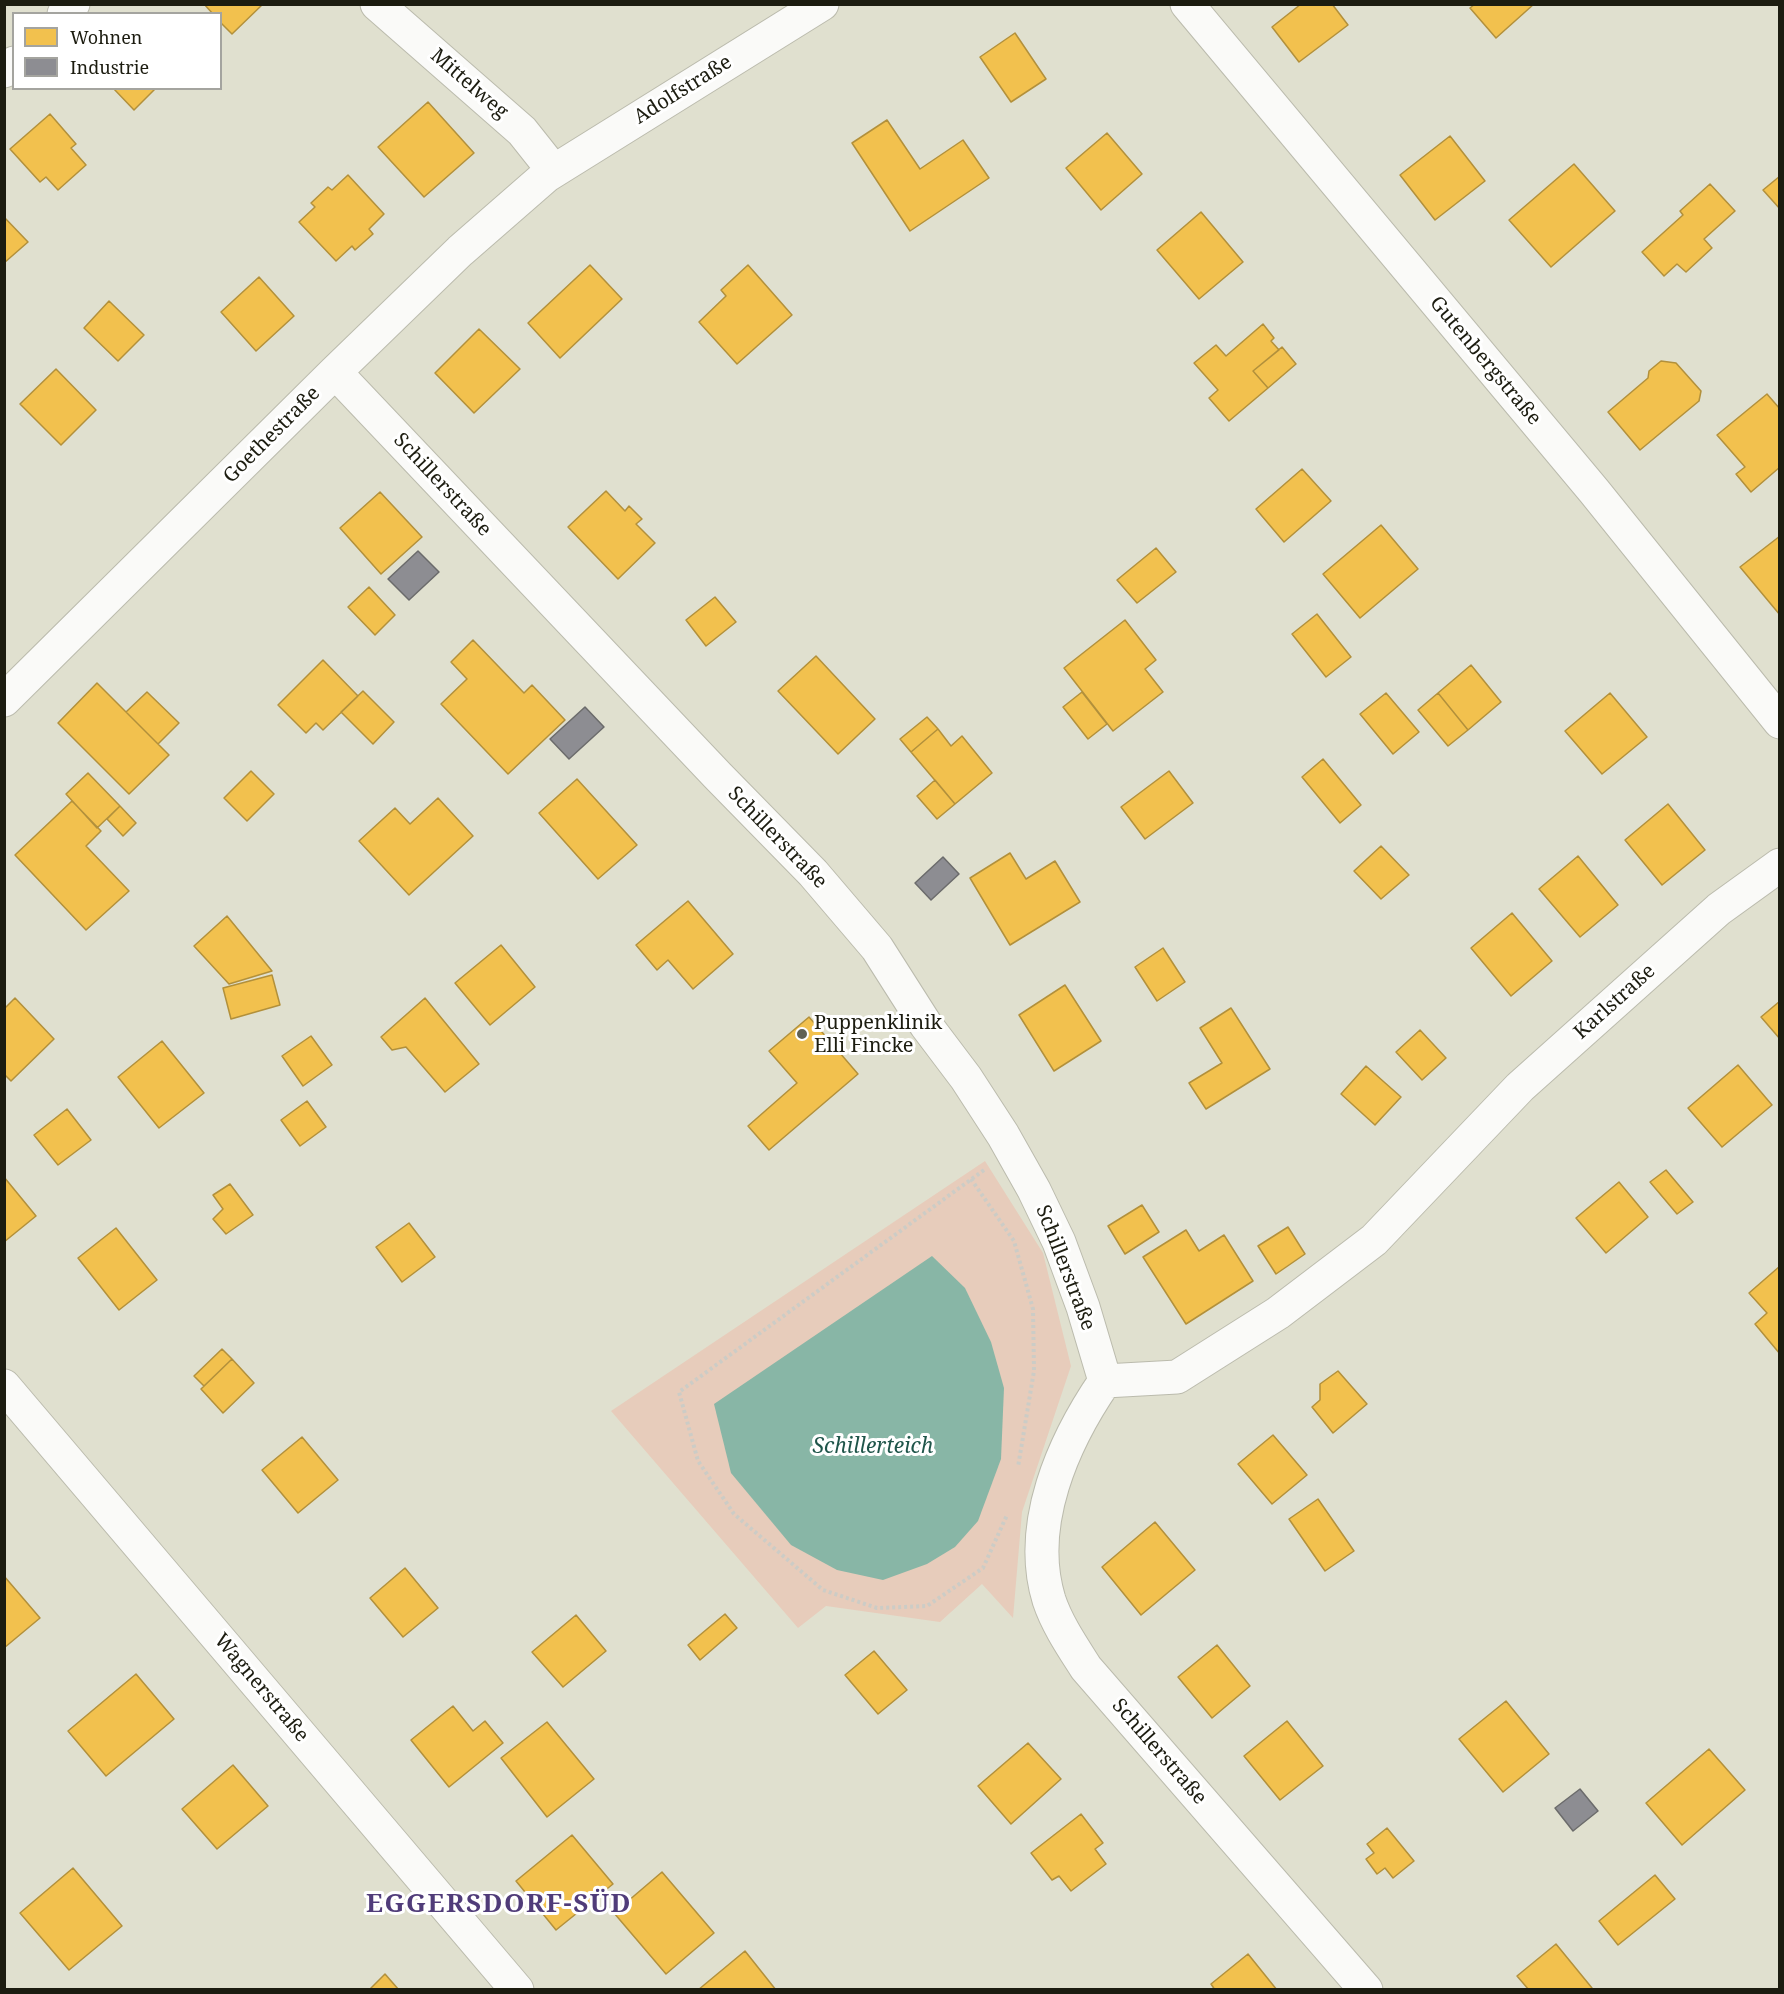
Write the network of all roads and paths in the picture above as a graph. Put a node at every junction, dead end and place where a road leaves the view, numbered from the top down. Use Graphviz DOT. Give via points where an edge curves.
graph roads {
  1 [pos="377,4"];
  2 [pos="822,4"];
  3 [pos="1187,4"];
  4 [pos="550,173"];
  5 [pos="335,372"];
  6 [pos="4,700"];
  7 [pos="1779,722"];
  8 [pos="1779,865"];
  9 [pos="1105,1381"];
  10 [pos="4,1386"];
  11 [pos="1017,1473"];
  12 [pos="1008,1514"];
  13 [pos="517,1989"];
  14 [pos="1366,1989"];
  1 -- 4 [label="street, Mittelweg" via="522,131"];
  2 -- 4 [label="street, Adolfstraße"];
  3 -- 7 [label="street, Gutenbergstraße" via="1586,482"];
  4 -- 5 [label="street, Goethestraße" via="460,251"];
  5 -- 6 [label="street, Goethestraße"];
  5 -- 9 [label="street, Schillerstraße" via="813,873 877,948 1003,1135 1034,1190 1059,1242"];
  8 -- 9 [label="street, Karlstraße" via="1719,909 1520,1087 1374,1240 1278,1313 1177,1377"];
  9 -- 14 [label="street, Schillerstraße" via="1084,1412 1060,1464 1048,1507 1042,1546 1049,1600 1086,1668"];
  10 -- 13 [label="street, Wagnerstraße"];
  11 -- 12 [label="path" via="1034,1371 1033,1309 1014,1241 971,1179 680,1392 698,1461 734,1514 823,1590 877,1608 927,1606 983,1568"];
}
